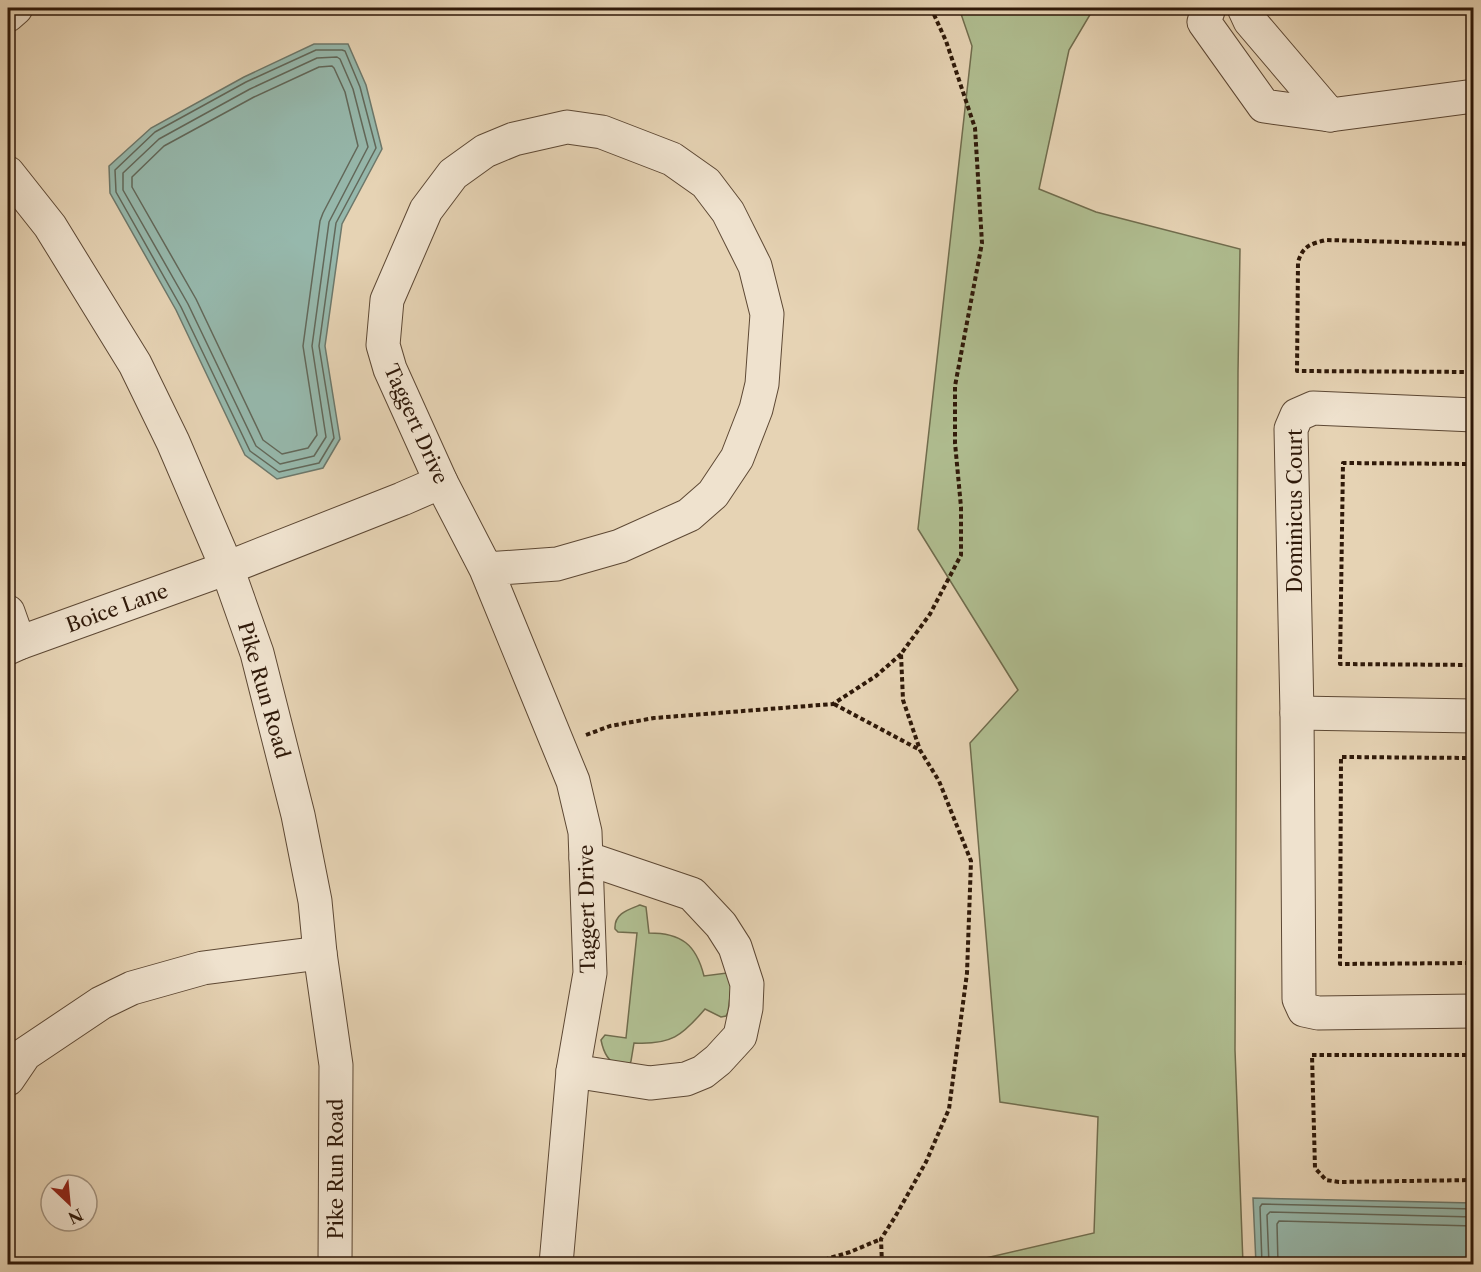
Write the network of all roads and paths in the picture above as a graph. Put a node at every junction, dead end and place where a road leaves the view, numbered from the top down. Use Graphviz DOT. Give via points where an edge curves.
graph roads {
  1 [pos="16,8"];
  2 [pos="931,8"];
  3 [pos="1209,8"];
  4 [pos="1244,8"];
  5 [pos="8,15"];
  6 [pos="1473,96"];
  7 [pos="1330,115"];
  8 [pos="8,172"];
  9 [pos="1473,243"];
  10 [pos="1473,372"];
  11 [pos="1473,415"];
  12 [pos="1473,464"];
  13 [pos="441,482"];
  14 [pos="227,568"];
  15 [pos="486,569"];
  16 [pos="8,612"];
  17 [pos="13,646"];
  18 [pos="901,654"];
  19 [pos="1473,665"];
  20 [pos="833,704"];
  21 [pos="1297,713"];
  22 [pos="1473,716"];
  23 [pos="580,738"];
  24 [pos="920,750"];
  25 [pos="1473,758"];
  26 [pos="1473,851"];
  27 [pos="586,858"];
  28 [pos="320,952"];
  29 [pos="1472,963"];
  30 [pos="1473,1011"];
  31 [pos="1473,1055"];
  32 [pos="573,1071"];
  33 [pos="8,1079"];
  34 [pos="1473,1180"];
  35 [pos="881,1239"];
  36 [pos="822,1261"];
  37 [pos="335,1264"];
  38 [pos="556,1264"];
  39 [pos="810,1264"];
  40 [pos="835,1264"];
  41 [pos="882,1264"];
  1 -- 5 [label="street"];
  2 -- 18 [label="path" via="975,128 982,243 955,386 961,555 930,614"];
  3 -- 7 [label="street" via="1204,22 1264,106"];
  4 -- 7 [label="street" via="1250,21"];
  6 -- 7 [label="street"];
  8 -- 14 [label="street, Pike Run Road" via="50,226 135,364"];
  9 -- 10 [label="path" via="1326,240 1305,247 1298,262 1297,371"];
  11 -- 21 [label="street, Dominicus Court" via="1313,408 1297,415 1291,429"];
  12 -- 19 [label="path" via="1343,463 1340,664"];
  13 -- 14 [label="street, Boice Lane"];
  13 -- 15 [label="street, Taggert Drive"];
  13 -- 15 [label="street, Taggert Drive" via="383,345 387,300 426,210 453,174 485,152 514,139 567,127 602,132 672,159 706,183 728,212 755,266 767,314 762,384 737,458 713,494 689,515 620,546 557,564"];
  14 -- 17 [label="street, Boice Lane"];
  14 -- 28 [label="street, Pike Run Road" via="257,653 298,815 315,901"];
  15 -- 27 [label="street, Taggert Drive" via="573,781 585,832"];
  16 -- 17 [label="street"];
  18 -- 20 [label="path"];
  18 -- 24 [label="path" via="903,700"];
  20 -- 23 [label="path" via="654,718 610,726"];
  20 -- 24 [label="path"];
  21 -- 22 [label="street"];
  21 -- 30 [label="street, Dominicus Court" via="1299,999 1304,1010"];
  24 -- 35 [label="path" via="939,781 971,861 967,973 949,1109 926,1162"];
  25 -- 29 [label="path" via="1341,757 1340,964"];
  26 -- 29 [label="path" via="1469,859"];
  27 -- 32 [label="street, Taggert Drive" via="590,973"];
  27 -- 32 [label="street" via="692,894 735,947 747,984 746,1008 740,1036 703,1072 686,1079 650,1083"];
  28 -- 33 [label="street" via="203,968 132,988 101,1002 26,1054"];
  28 -- 37 [label="street, Pike Run Road" via="336,1065"];
  31 -- 34 [label="path" via="1312,1055 1315,1168 1326,1180"];
  32 -- 38 [label="street, Taggert Drive"];
  35 -- 36 [label="path"];
  35 -- 41 [label="path"];
  36 -- 39 [label="path"];
  36 -- 40 [label="path"];
}
